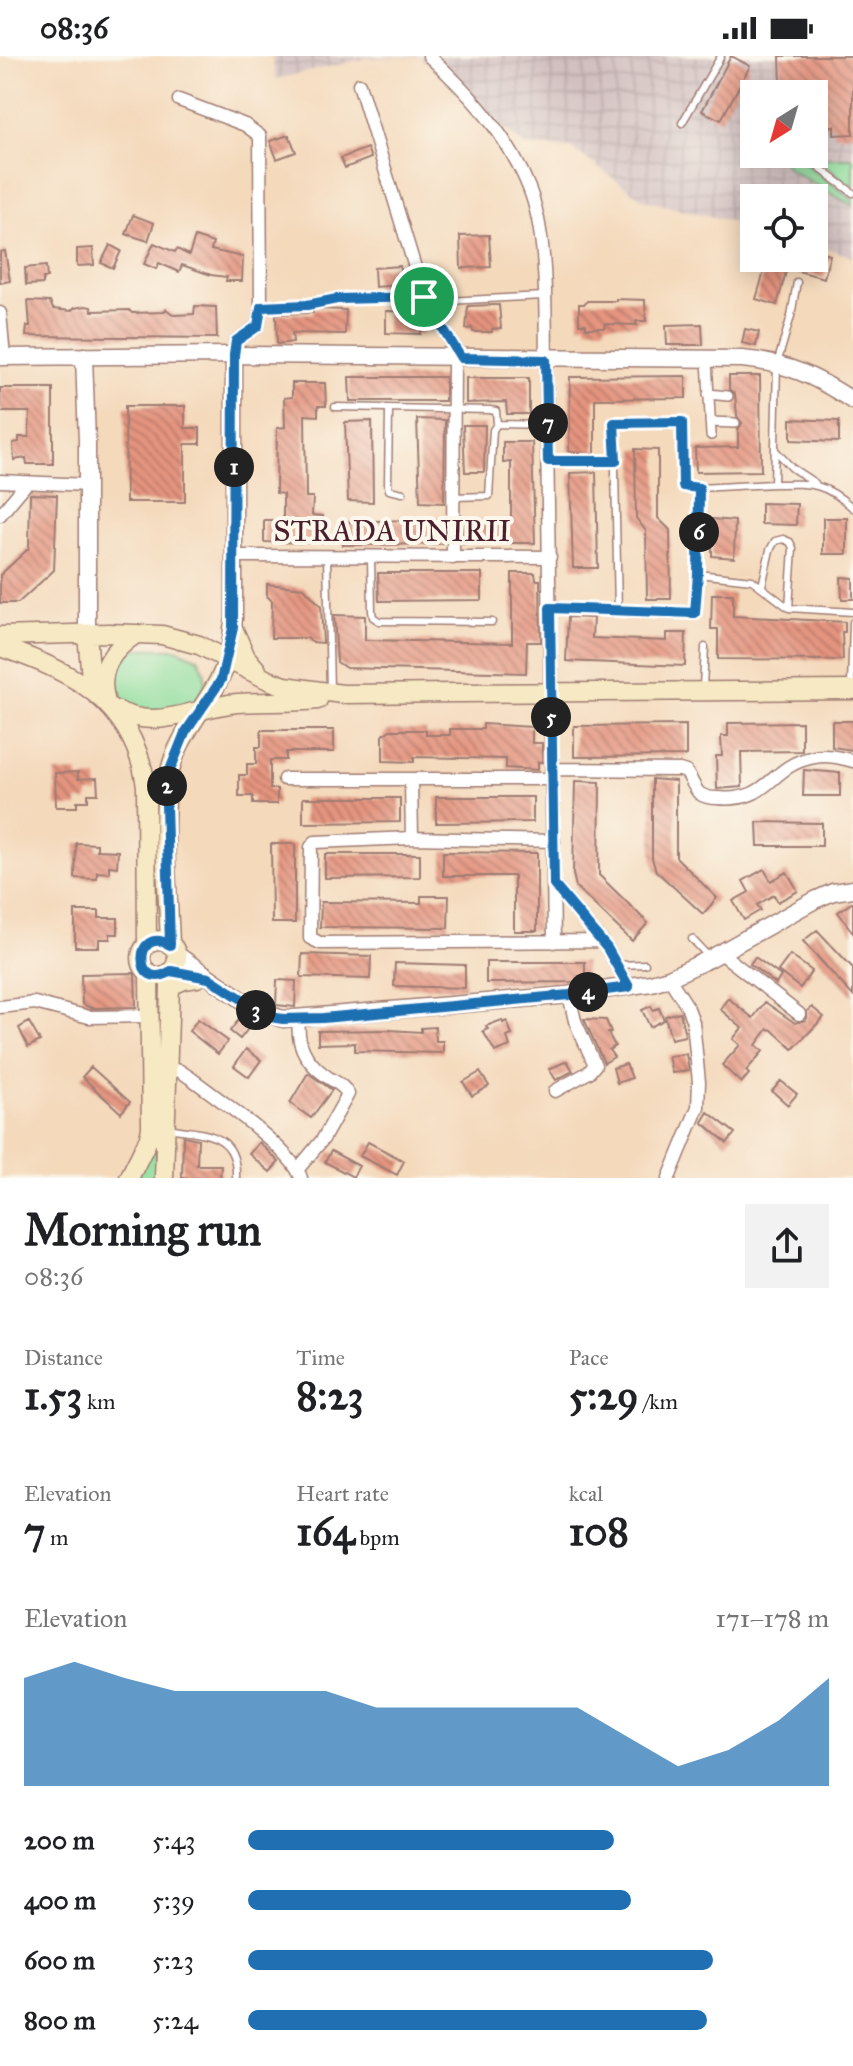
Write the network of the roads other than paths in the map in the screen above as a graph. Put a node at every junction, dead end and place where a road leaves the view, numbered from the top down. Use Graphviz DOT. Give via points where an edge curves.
graph roads {
  1 [pos="429,56"];
  2 [pos="721,56"];
  3 [pos="359,84"];
  4 [pos="179,100"];
  5 [pos="682,123"];
  6 [pos="820,168"];
  7 [pos="853,193"];
  8 [pos="797,282"];
  9 [pos="544,296"];
  10 [pos="425,300"];
  11 [pos="261,307"];
  12 [pos="0,313"];
  13 [pos="234,355"];
  14 [pos="84,356"];
  15 [pos="2,357"];
  16 [pos="457,358"];
  17 [pos="707,359"];
  18 [pos="546,360"];
  19 [pos="777,364"];
  20 [pos="708,394"];
  21 [pos="728,396"];
  22 [pos="853,401"];
  23 [pos="335,407"];
  24 [pos="389,409"];
  25 [pos="455,409"];
  26 [pos="710,422"];
  27 [pos="735,423"];
  28 [pos="497,424"];
  29 [pos="548,425"];
  30 [pos="711,435"];
  31 [pos="774,449"];
  32 [pos="548,461"];
  33 [pos="616,461"];
  34 [pos="0,481"];
  35 [pos="815,483"];
  36 [pos="26,484"];
  37 [pos="774,484"];
  38 [pos="87,485"];
  39 [pos="699,488"];
  40 [pos="403,493"];
  41 [pos="453,497"];
  42 [pos="853,508"];
  43 [pos="0,515"];
  44 [pos="234,556"];
  45 [pos="327,557"];
  46 [pos="550,557"];
  47 [pos="371,558"];
  48 [pos="453,558"];
  49 [pos="698,574"];
  50 [pos="762,586"];
  51 [pos="550,608"];
  52 [pos="789,608"];
  53 [pos="618,611"];
  54 [pos="853,612"];
  55 [pos="492,622"];
  56 [pos="853,622"];
  57 [pos="233,628"];
  58 [pos="87,634"];
  59 [pos="136,634"];
  60 [pos="0,636"];
  61 [pos="199,645"];
  62 [pos="0,647"];
  63 [pos="705,647"];
  64 [pos="228,659"];
  65 [pos="268,680"];
  66 [pos="852,690"];
  67 [pos="703,691"];
  68 [pos="330,693"];
  69 [pos="550,693"];
  70 [pos="369,695"];
  71 [pos="103,699"];
  72 [pos="205,704"];
  73 [pos="853,761"];
  74 [pos="552,774"];
  75 [pos="284,779"];
  76 [pos="411,781"];
  77 [pos="412,838"];
  78 [pos="554,841"];
  79 [pos="554,885"];
  80 [pos="853,889"];
  81 [pos="692,939"];
  82 [pos="602,941"];
  83 [pos="554,942"];
  84 [pos="147,945"];
  85 [pos="716,956"];
  86 [pos="645,964"];
  87 [pos="618,965"];
  88 [pos="171,966"];
  89 [pos="149,973"];
  90 [pos="203,978"];
  91 [pos="669,978"];
  92 [pos="629,987"];
  93 [pos="569,995"];
  94 [pos="0,1007"];
  95 [pos="799,1014"];
  96 [pos="148,1016"];
  97 [pos="299,1020"];
  98 [pos="167,1069"];
  99 [pos="555,1091"];
  100 [pos="158,1128"];
  101 [pos="300,1174"];
  102 [pos="129,1178"];
  103 [pos="164,1178"];
  104 [pos="236,1178"];
  105 [pos="669,1178"];
  1 -- 9 [label="street" via="486,114 530,190"];
  2 -- 5 [label="lane"];
  3 -- 10 [label="street"];
  4 -- 11 [label="street" via="260,136"];
  6 -- 7 [label="lane"];
  8 -- 19 [label="lane"];
  9 -- 10 [label="lane"];
  9 -- 18 [label="street"];
  10 -- 11 [label="lane" via="337,299"];
  10 -- 16 [label="street"];
  11 -- 13 [label="street" via="258,326 236,341"];
  12 -- 15 [label="street"];
  13 -- 14 [label="street"];
  13 -- 16 [label="street"];
  13 -- 44 [label="street"];
  14 -- 15 [label="street"];
  14 -- 38 [label="street"];
  16 -- 18 [label="street"];
  16 -- 25 [label="street"];
  17 -- 18 [label="street"];
  17 -- 19 [label="street"];
  17 -- 20 [label="street"];
  18 -- 29 [label="street"];
  19 -- 22 [label="street" via="809,374"];
  19 -- 31 [label="lane"];
  20 -- 21 [label="street"];
  20 -- 26 [label="street"];
  23 -- 24 [label="lane"];
  24 -- 25 [label="lane"];
  24 -- 40 [label="lane" via="388,485"];
  25 -- 28 [label="lane" via="496,411"];
  25 -- 41 [label="street"];
  26 -- 27 [label="street"];
  26 -- 30 [label="street"];
  28 -- 29 [label="lane"];
  28 -- 41 [label="lane" via="489,496"];
  29 -- 32 [label="street"];
  31 -- 35 [label="lane"];
  31 -- 37 [label="lane"];
  32 -- 33 [label="lane"];
  32 -- 46 [label="street"];
  33 -- 39 [label="lane" via="614,423 682,422 683,486"];
  33 -- 53 [label="lane"];
  34 -- 36 [label="street"];
  35 -- 37 [label="lane"];
  35 -- 42 [label="lane"];
  36 -- 38 [label="street"];
  36 -- 43 [label="street"];
  37 -- 39 [label="lane"];
  38 -- 58 [label="street"];
  39 -- 49 [label="lane"];
  41 -- 48 [label="street"];
  44 -- 45 [label="street, STRADA UNIRII"];
  44 -- 57 [label="street"];
  45 -- 47 [label="street, STRADA UNIRII"];
  45 -- 68 [label="lane"];
  46 -- 48 [label="street, STRADA UNIRII"];
  46 -- 51 [label="street"];
  47 -- 48 [label="street, STRADA UNIRII"];
  47 -- 55 [label="lane" via="372,611 379,621"];
  49 -- 50 [label="lane" via="752,580"];
  49 -- 53 [label="lane" via="695,613"];
  50 -- 52 [label="lane"];
  50 -- 52 [label="lane" via="775,541 790,542"];
  51 -- 53 [label="lane"];
  51 -- 69 [label="street"];
  52 -- 54 [label="lane"];
  56 -- 66 [label="lane"];
  57 -- 64 [label="street"];
  57 -- 65 [label="main road" via="246,657"];
  58 -- 59 [label="main road"];
  58 -- 60 [label="main road"];
  58 -- 71 [label="main road"];
  59 -- 61 [label="main road"];
  59 -- 71 [label="main road" via="108,660"];
  61 -- 64 [label="main road"];
  61 -- 72 [label="main road" via="213,675"];
  62 -- 71 [label="main road" via="44,664"];
  63 -- 67 [label="lane"];
  64 -- 65 [label="main road"];
  64 -- 72 [label="main road"];
  65 -- 68 [label="main road"];
  66 -- 67 [label="main road"];
  67 -- 69 [label="main road"];
  68 -- 70 [label="main road"];
  69 -- 70 [label="main road"];
  69 -- 74 [label="street"];
  70 -- 72 [label="main road"];
  71 -- 72 [label="main road" via="137,719 157,721"];
  71 -- 84 [label="main road" via="138,748 145,776"];
  72 -- 88 [label="main road" via="185,733 167,782"];
  73 -- 74 [label="street" via="810,757 757,792 734,800 697,792 680,770"];
  74 -- 76 [label="street"];
  74 -- 78 [label="street"];
  75 -- 76 [label="street"];
  76 -- 77 [label="street"];
  77 -- 78 [label="street"];
  77 -- 83 [label="street" via="315,842 310,938 320,943"];
  78 -- 79 [label="street"];
  79 -- 82 [label="street"];
  79 -- 83 [label="street"];
  80 -- 85 [label="street" via="815,900"];
  81 -- 85 [label="lane"];
  82 -- 83 [label="street"];
  82 -- 87 [label="street"];
  84 -- 88 [label="main road" via="160,941"];
  84 -- 89 [label="main road" via="141,960"];
  85 -- 91 [label="street"];
  85 -- 95 [label="street"];
  86 -- 87 [label="lane"];
  87 -- 92 [label="street"];
  88 -- 89 [label="main road" via="157,976"];
  88 -- 90 [label="street"];
  88 -- 90 [label="main road" via="184,980"];
  88 -- 98 [label="main road"];
  89 -- 96 [label="main road"];
  90 -- 97 [label="street" via="270,1017"];
  91 -- 92 [label="street"];
  91 -- 105 [label="street" via="693,1022 699,1082 698,1107"];
  92 -- 93 [label="street"];
  93 -- 97 [label="street"];
  93 -- 99 [label="street" via="595,1065"];
  94 -- 96 [label="street" via="35,1003 89,1017"];
  96 -- 100 [label="main road"];
  97 -- 101 [label="street" via="297,1037 313,1067 348,1094"];
  98 -- 100 [label="main road"];
  98 -- 101 [label="street" via="180,1071 217,1098 268,1139"];
  100 -- 102 [label="main road"];
  100 -- 103 [label="main road"];
  100 -- 104 [label="lane" via="216,1136 237,1160"];
}
